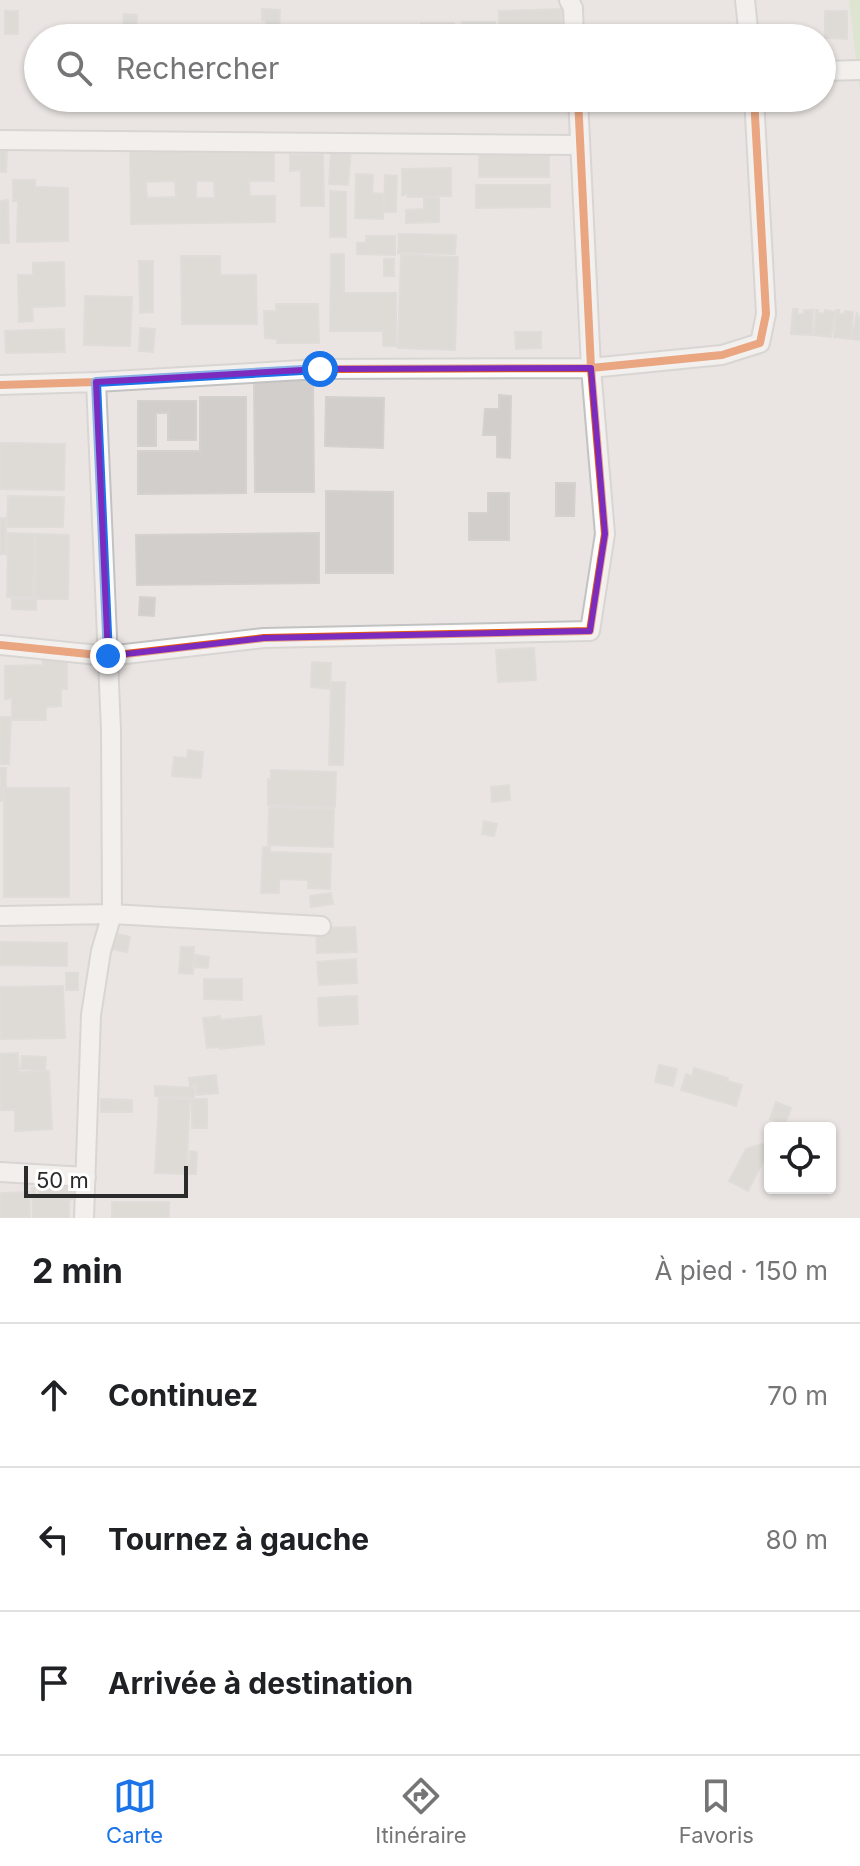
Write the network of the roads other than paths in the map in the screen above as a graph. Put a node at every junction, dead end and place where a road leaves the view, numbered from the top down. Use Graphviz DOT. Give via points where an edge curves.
graph roads {
  1 [pos="569,0"];
  2 [pos="745,0"];
  3 [pos="574,24"];
  4 [pos="748,24"];
  5 [pos="860,70"];
  6 [pos="836,71"];
  7 [pos="579,112"];
  8 [pos="755,112"];
  9 [pos="0,140"];
  10 [pos="580,145"];
  11 [pos="591,368"];
  12 [pos="96,382"];
  13 [pos="0,385"];
  14 [pos="0,645"];
  15 [pos="108,656"];
  16 [pos="112,914"];
  17 [pos="0,916"];
  18 [pos="321,926"];
  19 [pos="0,1172"];
  20 [pos="86,1177"];
  21 [pos="84,1218"];
  1 -- 3 [label="street"];
  2 -- 4 [label="street"];
  5 -- 6 [label="street"];
  7 -- 10 [label="street"];
  8 -- 11 [label="street" via="766,314 760,343 722,355"];
  9 -- 10 [label="street"];
  10 -- 11 [label="street"];
  11 -- 12 [label="street" via="320,369"];
  11 -- 15 [label="street" via="605,534 590,631 264,638"];
  12 -- 13 [label="street"];
  12 -- 15 [label="street"];
  14 -- 15 [label="street"];
  15 -- 16 [label="street"];
  16 -- 17 [label="street"];
  16 -- 18 [label="street"];
  16 -- 20 [label="street" via="91,1015"];
  19 -- 20 [label="street"];
  20 -- 21 [label="street"];
}
